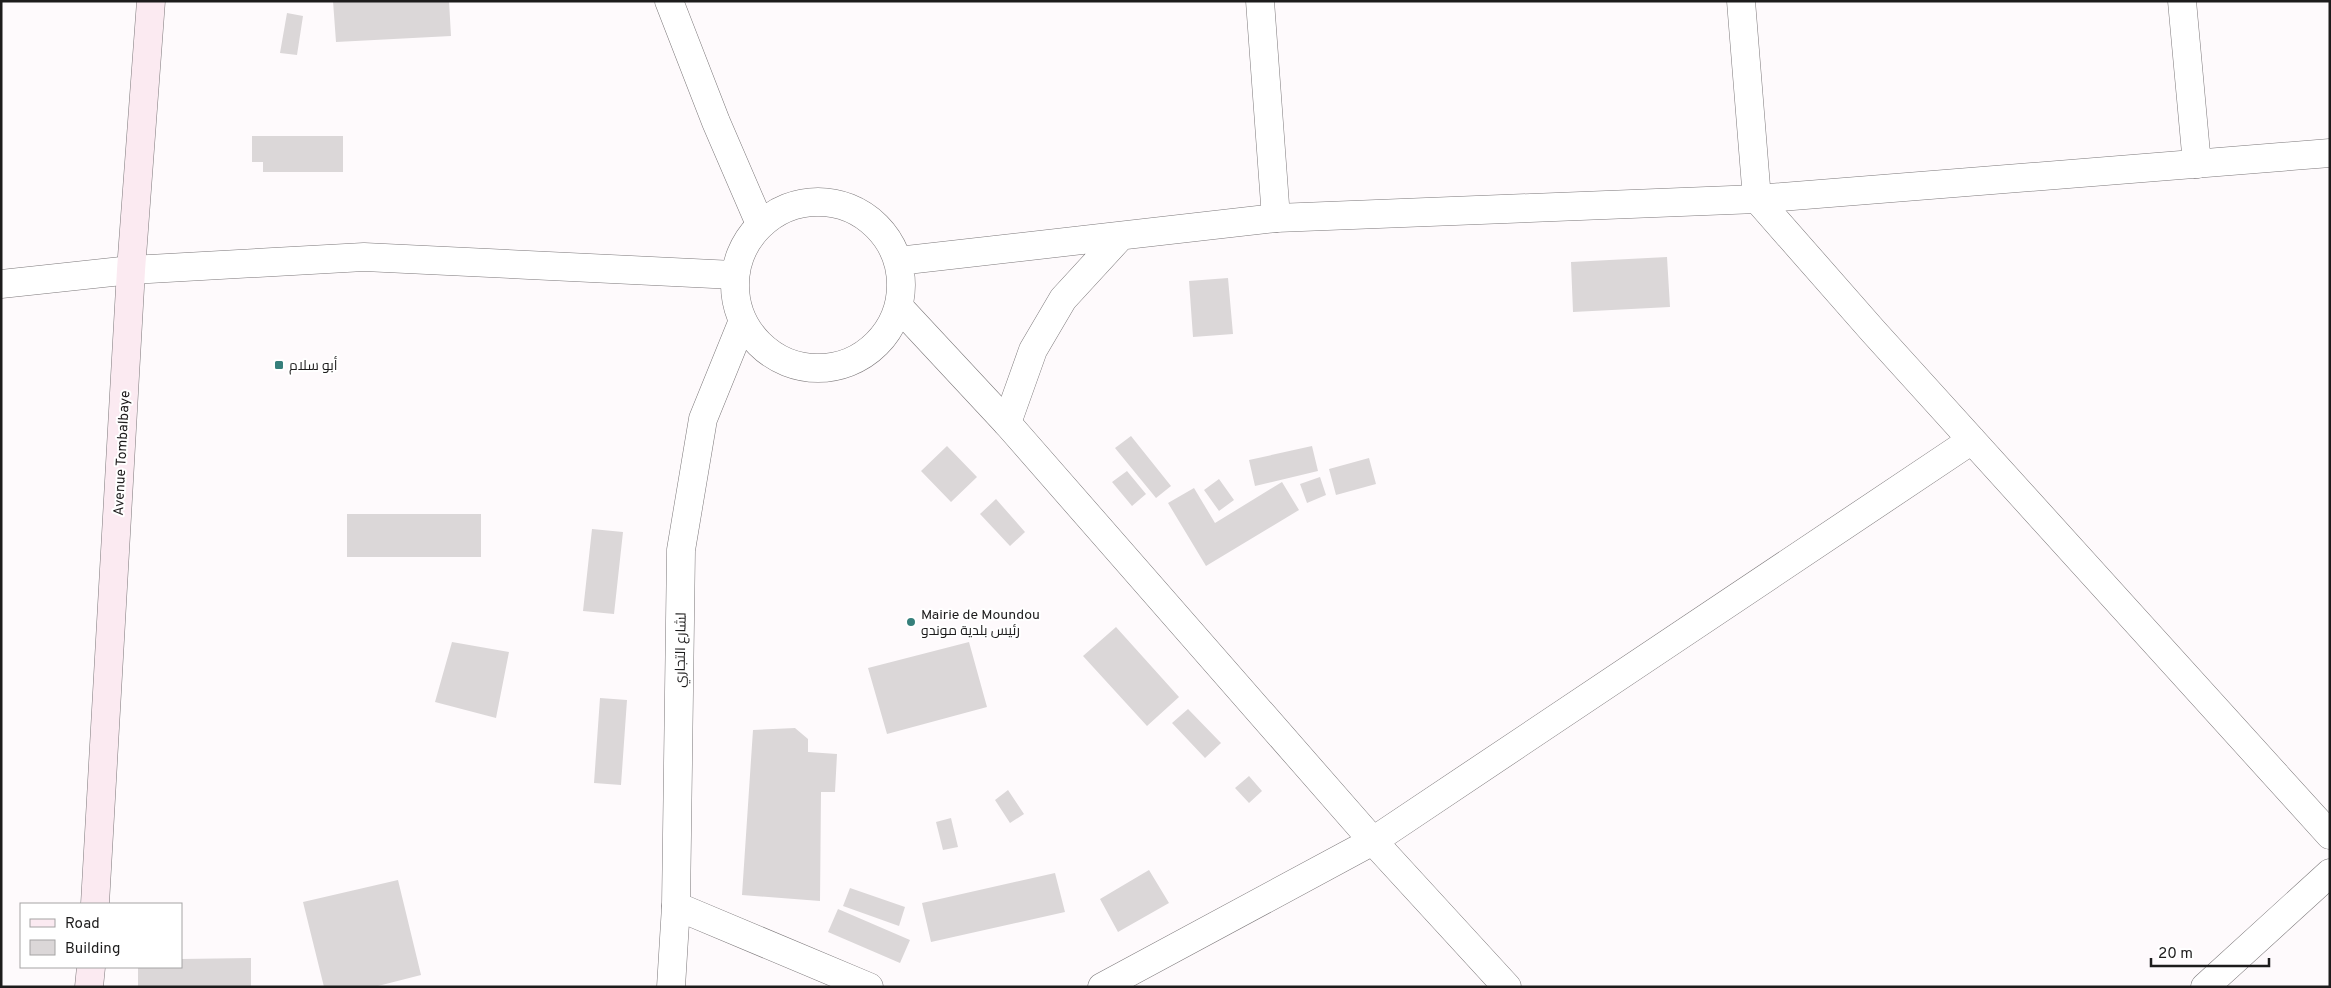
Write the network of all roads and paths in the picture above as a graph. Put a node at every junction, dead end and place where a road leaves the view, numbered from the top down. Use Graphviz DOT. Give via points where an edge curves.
graph roads {
  1 [pos="151,1"];
  2 [pos="669,1"];
  3 [pos="1260,1"];
  4 [pos="1741,1"];
  5 [pos="2182,1"];
  6 [pos="2330,153"];
  7 [pos="2197,164"];
  8 [pos="1757,199"];
  9 [pos="1276,218"];
  10 [pos="760,224"];
  11 [pos="1120,237"];
  12 [pos="898,261"];
  13 [pos="131,270"];
  14 [pos="734,275"];
  15 [pos="1,284"];
  16 [pos="899,307"];
  17 [pos="742,323"];
  18 [pos="1007,423"];
  19 [pos="1972,440"];
  20 [pos="2330,835"];
  21 [pos="1373,841"];
  22 [pos="2330,873"];
  23 [pos="95,903"];
  24 [pos="676,906"];
  25 [pos="91,968"];
  26 [pos="90,987"];
  27 [pos="670,987"];
  28 [pos="869,987"];
  29 [pos="1102,987"];
  30 [pos="1507,987"];
  31 [pos="2205,987"];
  1 -- 13 [label="main road, Avenue Tombalbaye"];
  2 -- 10 [label="street"];
  3 -- 9 [label="street"];
  4 -- 8 [label="street"];
  5 -- 7 [label="street"];
  6 -- 7 [label="street"];
  7 -- 8 [label="street"];
  8 -- 9 [label="street"];
  8 -- 19 [label="street"];
  9 -- 11 [label="street"];
  10 -- 12 [label="street" via="784,209 811,202 839,204 872,222 886,236"];
  10 -- 14 [label="street" via="742,248"];
  11 -- 12 [label="street"];
  11 -- 18 [label="street" via="1063,299 1033,350"];
  12 -- 16 [label="street" via="902,284"];
  13 -- 14 [label="street" via="364,257"];
  13 -- 15 [label="street"];
  13 -- 23 [label="main road, Avenue Tombalbaye"];
  14 -- 17 [label="street" via="734,300"];
  16 -- 17 [label="street" via="884,337 859,358 826,369 793,365 764,349"];
  16 -- 18 [label="street"];
  17 -- 24 [label="street, لشارع التجاري" via="703,419 681,550"];
  18 -- 21 [label="street"];
  19 -- 20 [label="street"];
  19 -- 21 [label="street"];
  21 -- 29 [label="street"];
  21 -- 30 [label="street"];
  22 -- 31 [label="street"];
  24 -- 27 [label="street, لشارع التجاري"];
  24 -- 28 [label="street"];
  25 -- 26 [label="main road"];
}
